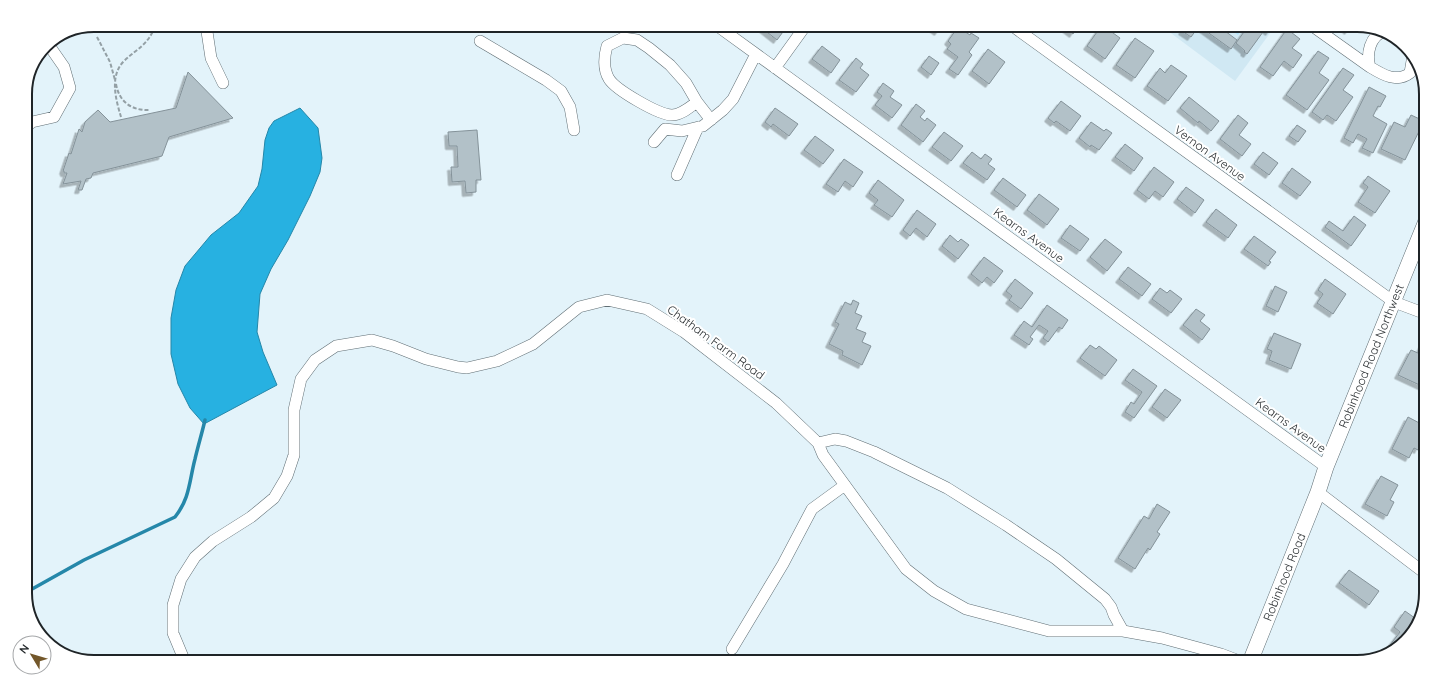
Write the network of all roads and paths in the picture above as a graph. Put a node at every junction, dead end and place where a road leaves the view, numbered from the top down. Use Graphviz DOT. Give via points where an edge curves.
graph roads {
  1 [pos="152,32"];
  2 [pos="207,32"];
  3 [pos="726,32"];
  4 [pos="801,32"];
  5 [pos="1021,32"];
  6 [pos="1321,32"];
  7 [pos="1376,35"];
  8 [pos="97,37"];
  9 [pos="480,41"];
  10 [pos="51,49"];
  11 [pos="756,54"];
  12 [pos="1370,67"];
  13 [pos="775,68"];
  14 [pos="1414,70"];
  15 [pos="116,81"];
  16 [pos="223,83"];
  17 [pos="697,102"];
  18 [pos="150,110"];
  19 [pos="121,117"];
  20 [pos="710,120"];
  21 [pos="32,122"];
  22 [pos="698,127"];
  23 [pos="574,130"];
  24 [pos="654,142"];
  25 [pos="676,175"];
  26 [pos="1419,239"];
  27 [pos="1394,302"];
  28 [pos="1419,311"];
  29 [pos="818,443"];
  30 [pos="1326,467"];
  31 [pos="845,485"];
  32 [pos="1318,492"];
  33 [pos="1419,569"];
  34 [pos="1123,631"];
  35 [pos="732,649"];
  36 [pos="182,655"];
  37 [pos="1224,655"];
  38 [pos="1253,655"];
  1 -- 15 [label="path" via="145,45 123,63"];
  2 -- 16 [label="street" via="211,58"];
  3 -- 11 [label="street, Kearns Avenue"];
  4 -- 13 [label="street"];
  5 -- 27 [label="street, Vernon Avenue"];
  6 -- 12 [label="street"];
  7 -- 12 [label="street" via="1368,56"];
  8 -- 15 [label="path" via="110,62"];
  9 -- 23 [label="street" via="561,91 570,107"];
  10 -- 21 [label="street" via="64,67 70,88 54,117"];
  11 -- 13 [label="street, Kearns Avenue"];
  11 -- 20 [label="street" via="733,99"];
  12 -- 14 [label="street" via="1383,75 1395,78 1406,76"];
  13 -- 30 [label="street, Kearns Avenue"];
  15 -- 18 [label="path" via="120,96 125,102 139,109"];
  15 -- 19 [label="path" via="115,97"];
  17 -- 17 [label="street" via="686,83 670,65 637,40 623,38 607,46 605,68 609,79 620,90 660,112 673,115"];
  17 -- 20 [label="street"];
  20 -- 22 [label="street"];
  22 -- 24 [label="street" via="682,131 665,129"];
  22 -- 25 [label="street"];
  26 -- 27 [label="main road, Robinhood Road Northwest"];
  27 -- 28 [label="street, Vernon Avenue"];
  27 -- 30 [label="main road, Robinhood Road Northwest"];
  29 -- 31 [label="street, Chatham Farm Road"];
  29 -- 34 [label="street" via="834,439 846,441 948,488 1056,559 1105,598"];
  29 -- 36 [label="street, Chatham Farm Road" via="776,403 684,332 647,309 607,300 579,307 533,344 497,361 467,368 372,340 336,346 315,360 301,380 294,410 294,455 287,476 274,498 251,517 213,541 195,557 181,579 173,606 173,633"];
  30 -- 32 [label="main road, Robinhood Road Northwest"];
  31 -- 34 [label="street, Chatham Farm Road" via="906,569 934,591 966,609 1048,631"];
  31 -- 35 [label="street" via="812,509 783,564"];
  32 -- 33 [label="street"];
  32 -- 38 [label="main road, Robinhood Road"];
  34 -- 37 [label="street, Chatham Farm Road" via="1162,638"];
}
